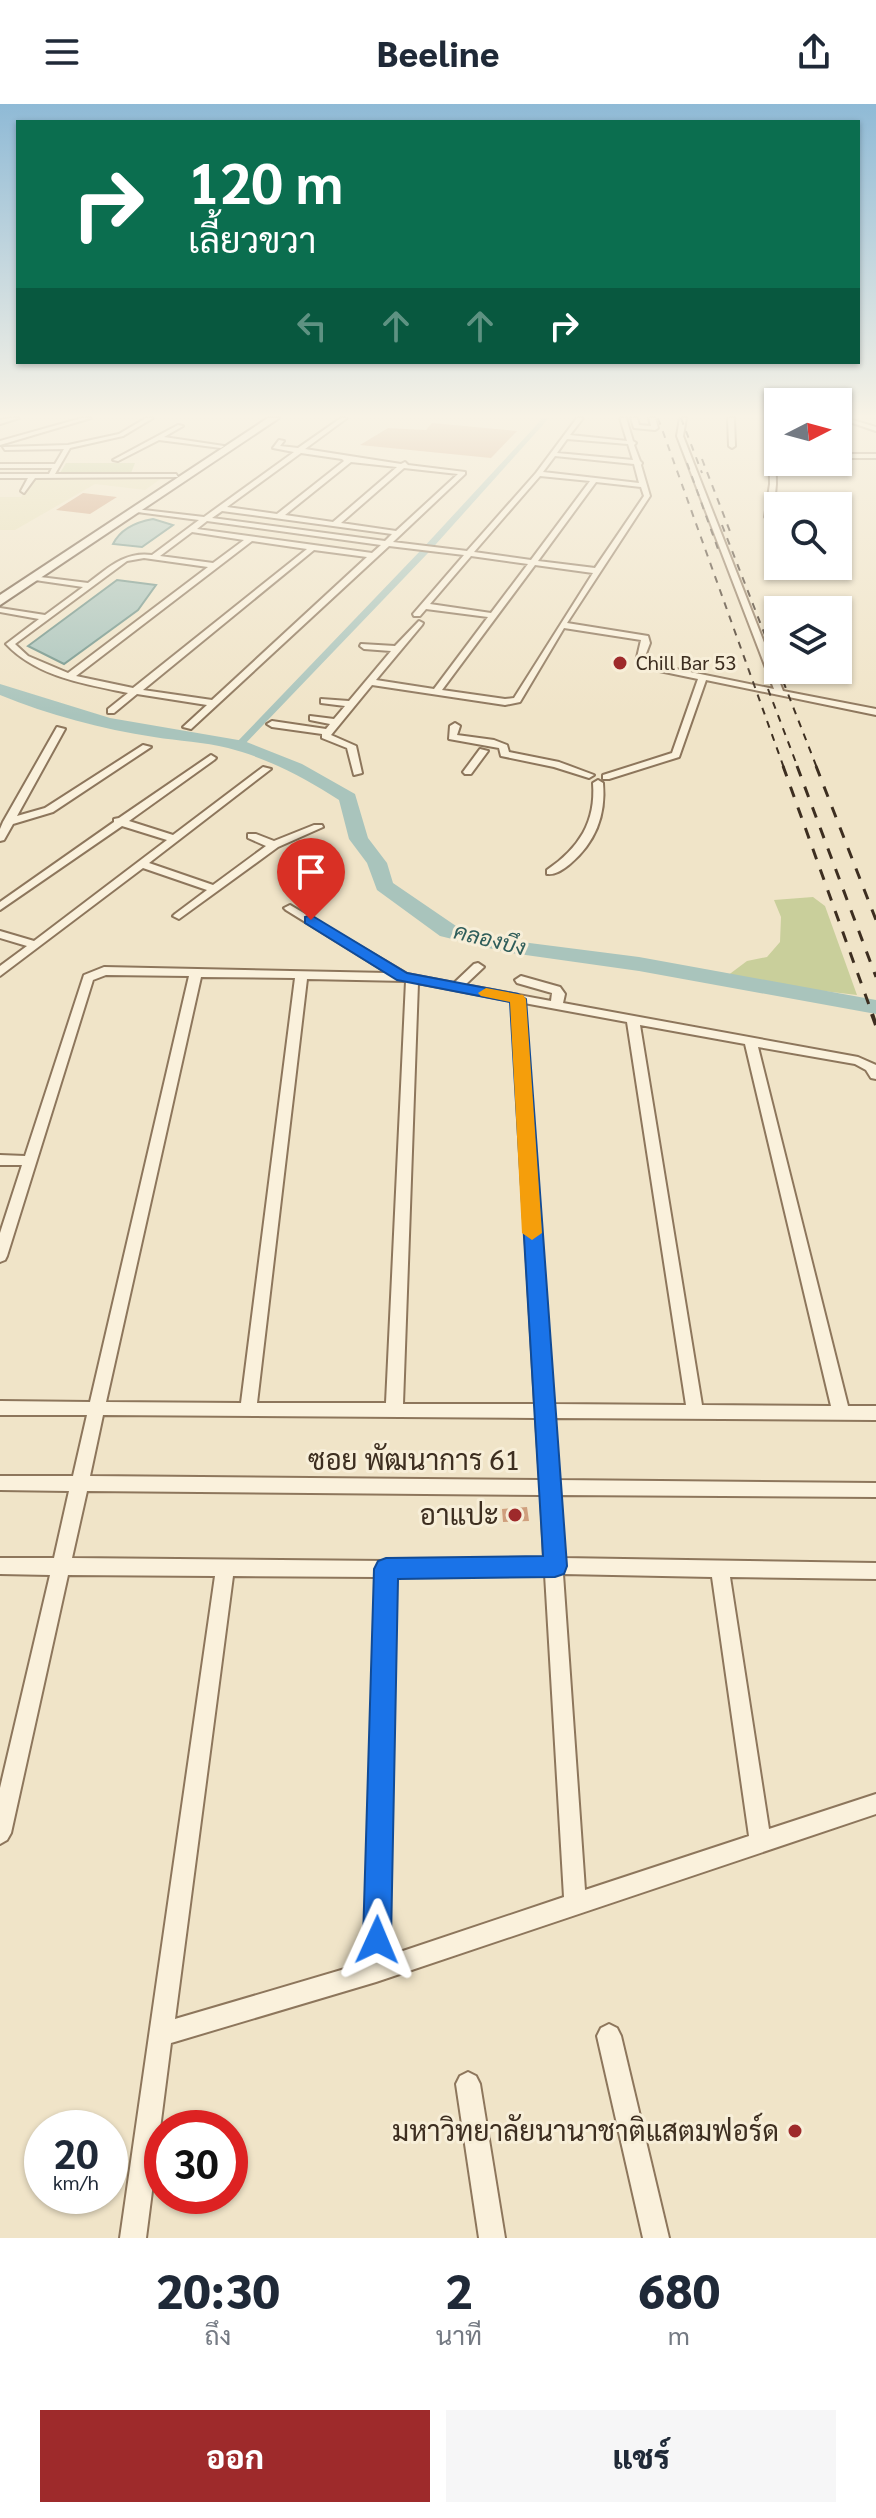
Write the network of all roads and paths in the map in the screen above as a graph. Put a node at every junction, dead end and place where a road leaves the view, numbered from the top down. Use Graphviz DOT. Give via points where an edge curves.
graph roads {
  1 [pos="119,518"];
  2 [pos="119,518"];
  3 [pos="194,518"];
  4 [pos="290,518"];
  5 [pos="342,518"];
  6 [pos="415,518"];
  7 [pos="499,518"];
  8 [pos="566,518"];
  9 [pos="633,518"];
  10 [pos="712,518"];
  11 [pos="206,519"];
  12 [pos="335,524"];
  13 [pos="190,530"];
  14 [pos="398,533"];
  15 [pos="250,539"];
  16 [pos="387,543"];
  17 [pos="312,548"];
  18 [pos="467,554"];
  19 [pos="374,556"];
  20 [pos="154,557"];
  21 [pos="532,562"];
  22 [pos="215,566"];
  23 [pos="598,571"];
  24 [pos="35,578"];
  25 [pos="88,585"];
  26 [pos="6,592"];
  27 [pos="0,601"];
  28 [pos="0,610"];
  29 [pos="420,614"];
  30 [pos="490,615"];
  31 [pos="45,617"];
  32 [pos="562,625"];
  33 [pos="364,646"];
  34 [pos="397,649"];
  35 [pos="703,676"];
  36 [pos="69,677"];
  37 [pos="371,682"];
  38 [pos="136,690"];
  39 [pos="779,691"];
  40 [pos="436,692"];
  41 [pos="324,701"];
  42 [pos="213,703"];
  43 [pos="351,704"];
  44 [pos="111,711"];
  45 [pos="876,712"];
  46 [pos="313,718"];
  47 [pos="337,722"];
  48 [pos="272,724"];
  49 [pos="455,726"];
  50 [pos="188,727"];
  51 [pos="60,729"];
  52 [pos="328,732"];
  53 [pos="446,745"];
  54 [pos="146,747"];
  55 [pos="483,751"];
  56 [pos="504,754"];
  57 [pos="211,758"];
  58 [pos="266,769"];
  59 [pos="468,772"];
  60 [pos="357,773"];
  61 [pos="598,779"];
  62 [pos="118,821"];
  63 [pos="8,822"];
  64 [pos="318,827"];
  65 [pos="252,836"];
  66 [pos="0,838"];
  67 [pos="176,839"];
  68 [pos="274,845"];
  69 [pos="143,865"];
  70 [pos="551,872"];
  71 [pos="214,889"];
  72 [pos="0,907"];
  73 [pos="290,908"];
  74 [pos="179,916"];
  75 [pos="0,934"];
  76 [pos="33,944"];
  77 [pos="478,967"];
  78 [pos="0,972"];
  79 [pos="196,973"];
  80 [pos="302,974"];
  81 [pos="407,978"];
  82 [pos="521,980"];
  83 [pos="456,987"];
  84 [pos="518,999"];
  85 [pos="556,1006"];
  86 [pos="633,1020"];
  87 [pos="751,1042"];
  88 [pos="876,1075"];
  89 [pos="0,1160"];
  90 [pos="31,1161"];
  91 [pos="0,1256"];
  92 [pos="0,1408"];
  93 [pos="95,1409"];
  94 [pos="248,1409"];
  95 [pos="394,1410"];
  96 [pos="543,1412"];
  97 [pos="695,1412"];
  98 [pos="841,1412"];
  99 [pos="876,1413"];
  100 [pos="0,1483"];
  101 [pos="79,1483"];
  102 [pos="550,1487"];
  103 [pos="876,1490"];
  104 [pos="0,1566"];
  105 [pos="60,1566"];
  106 [pos="555,1566"];
  107 [pos="225,1568"];
  108 [pos="386,1569"];
  109 [pos="720,1571"];
  110 [pos="876,1571"];
  111 [pos="876,1804"];
  112 [pos="0,1833"];
  113 [pos="760,1841"];
  114 [pos="575,1903"];
  115 [pos="376,1971"];
  116 [pos="161,2035"];
  117 [pos="609,2036"];
  118 [pos="468,2084"];
  119 [pos="133,2238"];
  120 [pos="492,2238"];
  121 [pos="656,2238"];
  1 -- 24 [label="main road"];
  2 -- 26 [label="main road"];
  3 -- 11 [label="street"];
  4 -- 12 [label="street"];
  5 -- 12 [label="street"];
  6 -- 14 [label="street"];
  7 -- 18 [label="street"];
  8 -- 21 [label="street"];
  9 -- 23 [label="street"];
  10 -- 39 [label="street"];
  11 -- 13 [label="street"];
  11 -- 16 [label="street"];
  12 -- 14 [label="street"];
  13 -- 15 [label="street"];
  13 -- 20 [label="street"];
  14 -- 16 [label="street"];
  15 -- 17 [label="street"];
  15 -- 22 [label="street"];
  16 -- 18 [label="street"];
  16 -- 19 [label="street"];
  17 -- 19 [label="street"];
  17 -- 38 [label="street"];
  18 -- 21 [label="street"];
  18 -- 29 [label="street"];
  19 -- 42 [label="street"];
  20 -- 22 [label="street"];
  20 -- 25 [label="street" via="125,559"];
  21 -- 23 [label="street"];
  21 -- 30 [label="street"];
  22 -- 36 [label="street"];
  23 -- 32 [label="street"];
  24 -- 25 [label="street"];
  24 -- 26 [label="main road"];
  25 -- 31 [label="street"];
  26 -- 27 [label="main road"];
  28 -- 31 [label="street"];
  29 -- 30 [label="street"];
  29 -- 34 [label="street"];
  30 -- 40 [label="street"];
  31 -- 36 [label="street" via="11,647"];
  32 -- 35 [label="street" via="637,634 646,643 641,664"];
  32 -- 40 [label="street" via="514,703"];
  33 -- 34 [label="street"];
  34 -- 37 [label="street"];
  35 -- 39 [label="street"];
  35 -- 61 [label="street" via="676,755"];
  36 -- 38 [label="street"];
  37 -- 40 [label="street"];
  37 -- 43 [label="street"];
  38 -- 42 [label="street"];
  38 -- 44 [label="street"];
  39 -- 45 [label="street"];
  41 -- 43 [label="street"];
  42 -- 50 [label="street"];
  43 -- 47 [label="street"];
  46 -- 47 [label="street"];
  47 -- 52 [label="street"];
  48 -- 52 [label="street"];
  49 -- 56 [label="street" via="452,737 494,743 504,747"];
  51 -- 63 [label="street"];
  52 -- 60 [label="street" via="325,738 351,746"];
  53 -- 55 [label="street"];
  54 -- 63 [label="street" via="49,810"];
  55 -- 56 [label="street"];
  55 -- 59 [label="street"];
  56 -- 61 [label="street"];
  57 -- 62 [label="street"];
  58 -- 67 [label="street"];
  61 -- 70 [label="street" via="600,806 585,844"];
  62 -- 67 [label="street"];
  62 -- 72 [label="street"];
  63 -- 66 [label="street"];
  64 -- 68 [label="street"];
  65 -- 68 [label="street"];
  67 -- 69 [label="street"];
  68 -- 71 [label="street"];
  69 -- 71 [label="street"];
  69 -- 76 [label="street"];
  71 -- 74 [label="street"];
  73 -- 81 [label="street"];
  75 -- 76 [label="street"];
  76 -- 78 [label="street"];
  77 -- 83 [label="street"];
  79 -- 80 [label="street"];
  79 -- 90 [label="street" via="104,971 88,978"];
  79 -- 93 [label="street"];
  80 -- 81 [label="street"];
  80 -- 94 [label="street"];
  81 -- 83 [label="street"];
  81 -- 95 [label="street"];
  82 -- 85 [label="street" via="556,990"];
  83 -- 84 [label="street"];
  84 -- 85 [label="street"];
  84 -- 96 [label="street"];
  85 -- 86 [label="street"];
  86 -- 87 [label="street"];
  86 -- 97 [label="street"];
  87 -- 88 [label="street" via="858,1061"];
  87 -- 98 [label="street"];
  89 -- 90 [label="street"];
  90 -- 91 [label="street"];
  92 -- 93 [label="street"];
  93 -- 94 [label="street"];
  93 -- 101 [label="street"];
  94 -- 95 [label="street"];
  95 -- 96 [label="street"];
  96 -- 97 [label="street"];
  96 -- 102 [label="street"];
  97 -- 98 [label="street"];
  98 -- 99 [label="street"];
  100 -- 101 [label="street, ซอย พัฒนาการ 61"];
  101 -- 102 [label="street, ซอย พัฒนาการ 61"];
  101 -- 105 [label="street"];
  102 -- 103 [label="street, ซอย พัฒนาการ 61"];
  102 -- 106 [label="street"];
  104 -- 105 [label="street"];
  105 -- 107 [label="street"];
  105 -- 112 [label="street"];
  106 -- 108 [label="street"];
  106 -- 109 [label="street"];
  106 -- 114 [label="street"];
  107 -- 108 [label="street"];
  107 -- 116 [label="street"];
  108 -- 115 [label="street"];
  109 -- 110 [label="street"];
  109 -- 113 [label="street"];
  111 -- 113 [label="street"];
  113 -- 114 [label="street"];
  114 -- 115 [label="street"];
  115 -- 116 [label="street"];
  116 -- 119 [label="street"];
  117 -- 121 [label="street"];
  118 -- 120 [label="street"];
}
